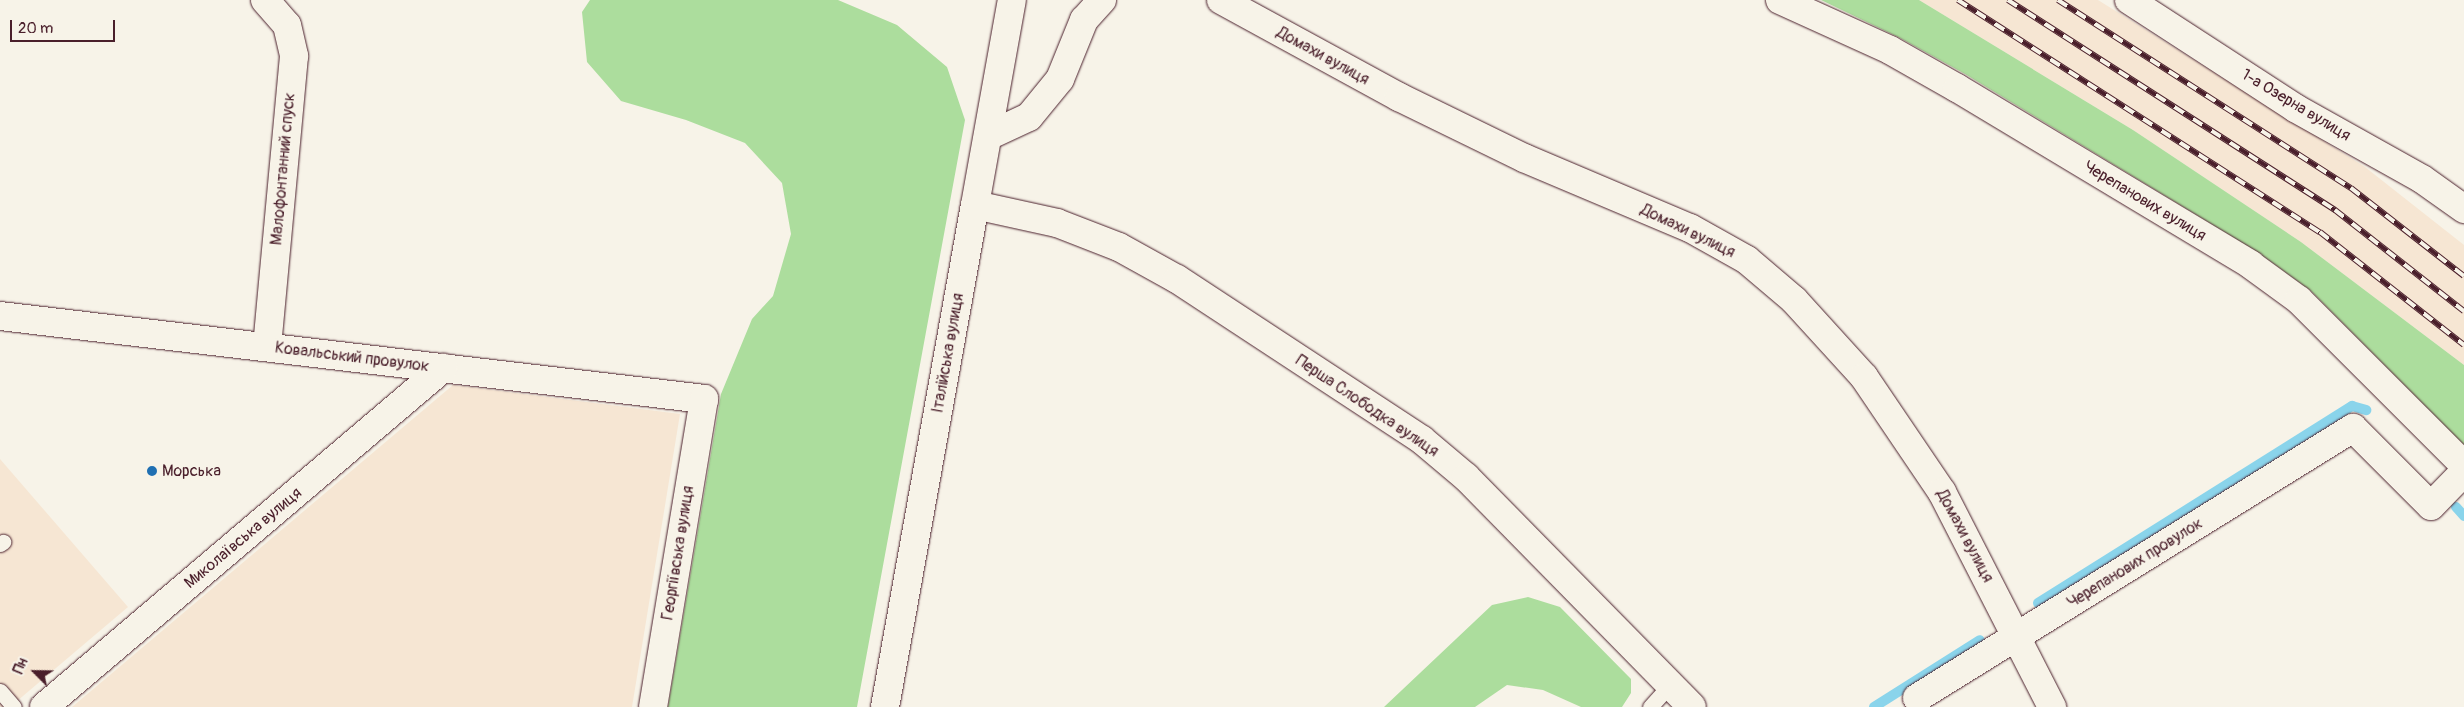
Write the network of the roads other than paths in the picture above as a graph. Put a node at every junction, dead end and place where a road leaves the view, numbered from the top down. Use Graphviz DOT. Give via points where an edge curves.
graph roads {
  1 [pos="265,0"];
  2 [pos="1012,0"];
  3 [pos="1102,0"];
  4 [pos="1221,0"];
  5 [pos="1780,0"];
  6 [pos="2129,0"];
  7 [pos="988,136"];
  8 [pos="975,205"];
  9 [pos="2464,209"];
  10 [pos="0,316"];
  11 [pos="267,347"];
  12 [pos="443,368"];
  13 [pos="704,399"];
  14 [pos="2464,465"];
  15 [pos="2464,472"];
  16 [pos="2018,636"];
  17 [pos="1670,685"];
  18 [pos="0,691"];
  19 [pos="1917,698"];
  20 [pos="14,707"];
  21 [pos="44,707"];
  22 [pos="653,707"];
  23 [pos="885,707"];
  24 [pos="1650,707"];
  25 [pos="1692,707"];
  26 [pos="2052,707"];
  1 -- 11 [label="street, Малофонтанний спуск" via="287,25 294,56"];
  2 -- 7 [label="street, Італійська вулиця"];
  3 -- 7 [label="street" via="1084,20 1060,79 1029,117"];
  4 -- 16 [label="street, Домахи вулиця" via="1399,97 1524,158 1690,228 1747,260 1794,300 1864,376 1942,492"];
  5 -- 14 [label="street, Черепанових вулиця" via="1890,50 2251,265 2300,300"];
  6 -- 9 [label="street, 1-а Озерна вулиця" via="2295,108 2422,178"];
  7 -- 8 [label="street, Італійська вулиця"];
  8 -- 17 [label="street, Перша Слободка вулиця" via="1057,223 1119,247 1177,279 1422,440 1466,478"];
  8 -- 23 [label="street, Італійська вулиця"];
  10 -- 11 [label="street, Ковальський провулок"];
  11 -- 12 [label="street, Ковальський провулок"];
  12 -- 13 [label="street, Ковальський провулок"];
  12 -- 21 [label="street, Миколаївська вулиця"];
  13 -- 22 [label="street, Георгіївська вулиця"];
  15 -- 16 [label="street, Черепанових провулок" via="2431,506 2353,428"];
  16 -- 19 [label="street, Черепанових провулок"];
  16 -- 26 [label="street, Домахи вулиця"];
  17 -- 24 [label="lane"];
  17 -- 25 [label="street, Перша Слободка вулиця"];
  18 -- 20 [label="lane"];
}
